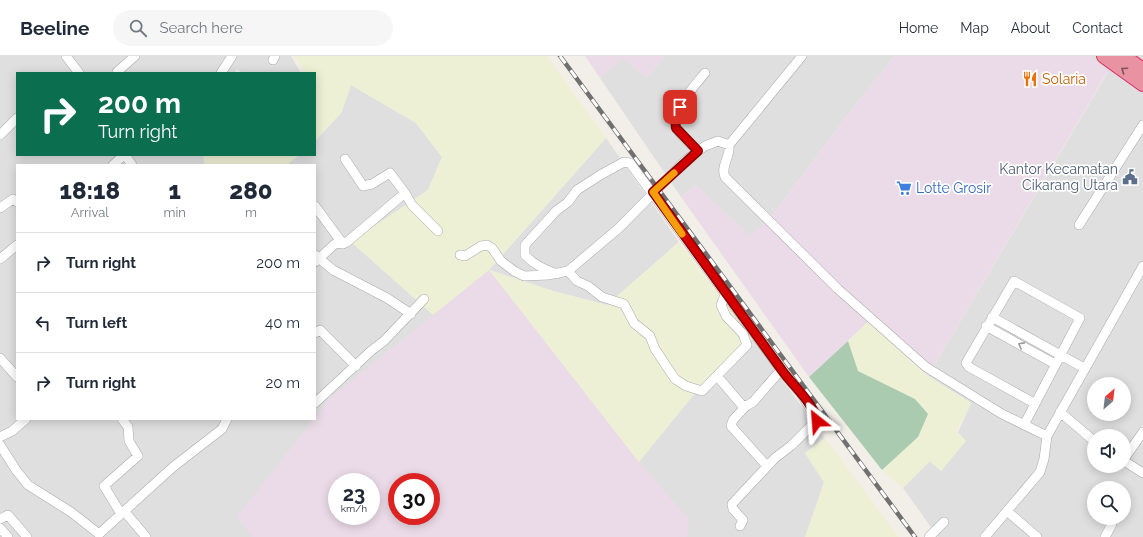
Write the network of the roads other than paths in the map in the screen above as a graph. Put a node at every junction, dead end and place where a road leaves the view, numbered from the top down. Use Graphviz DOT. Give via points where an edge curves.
graph roads {
  1 [pos="66,56"];
  2 [pos="135,56"];
  3 [pos="232,56"];
  4 [pos="802,56"];
  5 [pos="1104,56"];
  6 [pos="1124,56"];
  7 [pos="1143,70"];
  8 [pos="74,71"];
  9 [pos="117,72"];
  10 [pos="222,72"];
  11 [pos="704,73"];
  12 [pos="1143,84"];
  13 [pos="16,119"];
  14 [pos="1143,125"];
  15 [pos="0,135"];
  16 [pos="729,145"];
  17 [pos="698,151"];
  18 [pos="123,156"];
  19 [pos="125,156"];
  20 [pos="345,159"];
  21 [pos="114,164"];
  22 [pos="131,164"];
  23 [pos="405,192"];
  24 [pos="653,192"];
  25 [pos="16,201"];
  26 [pos="316,207"];
  27 [pos="0,208"];
  28 [pos="1080,225"];
  29 [pos="438,231"];
  30 [pos="343,244"];
  31 [pos="16,246"];
  32 [pos="460,255"];
  33 [pos="316,258"];
  34 [pos="0,259"];
  35 [pos="1143,266"];
  36 [pos="568,271"];
  37 [pos="557,274"];
  38 [pos="726,292"];
  39 [pos="424,299"];
  40 [pos="411,314"];
  41 [pos="992,317"];
  42 [pos="986,326"];
  43 [pos="316,329"];
  44 [pos="1060,355"];
  45 [pos="0,358"];
  46 [pos="1055,364"];
  47 [pos="356,366"];
  48 [pos="1084,368"];
  49 [pos="781,370"];
  50 [pos="16,375"];
  51 [pos="717,376"];
  52 [pos="316,402"];
  53 [pos="1034,403"];
  54 [pos="746,406"];
  55 [pos="1060,412"];
  56 [pos="25,420"];
  57 [pos="123,420"];
  58 [pos="226,420"];
  59 [pos="1024,425"];
  60 [pos="1143,432"];
  61 [pos="1087,435"];
  62 [pos="1047,436"];
  63 [pos="0,437"];
  64 [pos="0,445"];
  65 [pos="1131,450"];
  66 [pos="1131,465"];
  67 [pos="767,466"];
  68 [pos="1143,473"];
  69 [pos="1008,511"];
  70 [pos="122,513"];
  71 [pos="0,519"];
  72 [pos="944,522"];
  73 [pos="1111,525"];
  74 [pos="740,526"];
  75 [pos="0,528"];
  76 [pos="8,537"];
  77 [pos="26,537"];
  78 [pos="146,537"];
  79 [pos="929,537"];
  80 [pos="985,537"];
  81 [pos="1037,537"];
  82 [pos="1105,537"];
  1 -- 8 [label="street"];
  2 -- 9 [label="street"];
  3 -- 10 [label="street"];
  4 -- 16 [label="street"];
  12 -- 5 [label="highway, one-way"];
  6 -- 7 [label="highway"];
  11 -- 17 [label="street" via="683,102 675,123 676,128"];
  13 -- 15 [label="street"];
  14 -- 28 [label="street"];
  16 -- 17 [label="street" via="718,140"];
  16 -- 59 [label="street" via="730,152 724,165 725,177 838,289 933,372"];
  17 -- 24 [label="street"];
  18 -- 21 [label="street"];
  19 -- 22 [label="street"];
  20 -- 23 [label="street" via="363,186 372,184 389,173"];
  23 -- 29 [label="street" via="415,209"];
  23 -- 30 [label="street"];
  24 -- 36 [label="street" via="620,228"];
  24 -- 37 [label="street" via="633,165 627,162 577,190 532,236 524,248 525,255 530,261"];
  24 -- 38 [label="street"];
  25 -- 27 [label="street" via="13,199"];
  26 -- 30 [label="street"];
  30 -- 33 [label="street" via="336,243"];
  31 -- 34 [label="street"];
  32 -- 37 [label="street" via="465,256 487,245 501,261 524,276"];
  33 -- 40 [label="street" via="332,270 387,298"];
  35 -- 48 [label="street"];
  36 -- 37 [label="street"];
  36 -- 51 [label="street" via="602,297 624,304 634,323 650,336 666,367 680,383 702,391"];
  38 -- 49 [label="street"];
  38 -- 51 [label="street" via="722,305 724,313 743,334 747,345"];
  39 -- 40 [label="street"];
  40 -- 47 [label="street"];
  41 -- 42 [label="street"];
  41 -- 44 [label="street"];
  41 -- 44 [label="street" via="1014,281 1079,316 1080,319"];
  46 -- 42 [label="street, one-way"];
  42 -- 53 [label="street" via="966,365"];
  43 -- 47 [label="street"];
  44 -- 46 [label="street"];
  44 -- 48 [label="street"];
  45 -- 50 [label="street"];
  46 -- 53 [label="street"];
  47 -- 52 [label="street"];
  48 -- 55 [label="street"];
  49 -- 54 [label="street" via="759,396"];
  49 -- 67 [label="street" via="802,395 817,420"];
  51 -- 54 [label="street"];
  53 -- 59 [label="street"];
  54 -- 67 [label="street" via="731,426"];
  55 -- 61 [label="street"];
  55 -- 62 [label="street"];
  56 -- 63 [label="street"];
  57 -- 70 [label="street" via="128,427 129,441 138,456 104,486"];
  58 -- 70 [label="street" via="222,429 178,463"];
  59 -- 62 [label="street"];
  60 -- 65 [label="street"];
  62 -- 69 [label="street" via="1040,472"];
  64 -- 70 [label="street" via="28,485 71,512 99,534"];
  66 -- 68 [label="street"];
  67 -- 74 [label="street" via="732,506 743,520"];
  69 -- 80 [label="street"];
  69 -- 81 [label="street"];
  70 -- 78 [label="street"];
  71 -- 77 [label="street" via="8,515"];
  72 -- 79 [label="street"];
  73 -- 82 [label="street"];
  75 -- 76 [label="street"];
}
